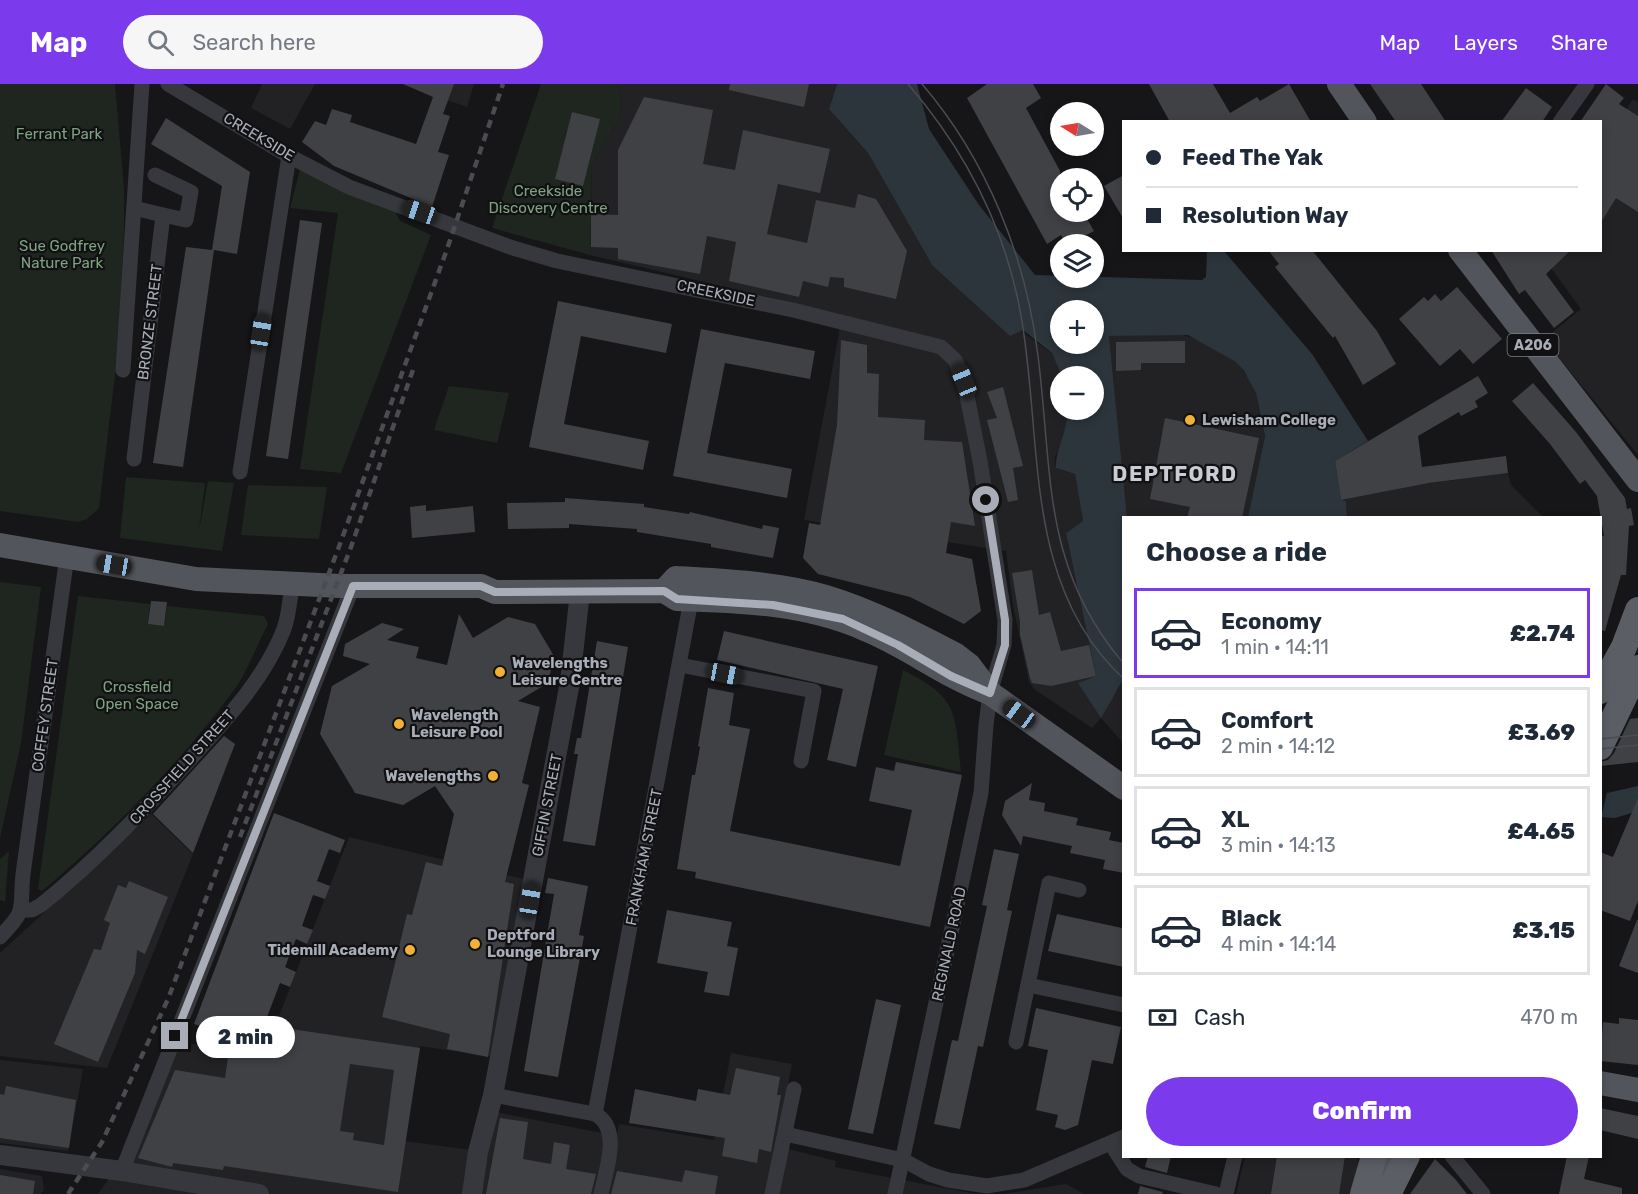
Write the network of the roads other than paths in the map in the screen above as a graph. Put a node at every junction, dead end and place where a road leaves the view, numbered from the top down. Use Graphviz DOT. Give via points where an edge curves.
graph roads {
  1 [pos="142,84"];
  2 [pos="168,84"];
  3 [pos="1339,84"];
  4 [pos="1587,84"];
  5 [pos="1364,120"];
  6 [pos="1561,120"];
  7 [pos="289,156"];
  8 [pos="155,175"];
  9 [pos="134,208"];
  10 [pos="163,215"];
  11 [pos="1462,252"];
  12 [pos="123,370"];
  13 [pos="134,459"];
  14 [pos="240,472"];
  15 [pos="1638,480"];
  16 [pos="0,545"];
  17 [pos="67,556"];
  18 [pos="292,584"];
  19 [pos="353,586"];
  20 [pos="664,591"];
  21 [pos="580,592"];
  22 [pos="691,600"];
  23 [pos="1638,610"];
  24 [pos="1631,650"];
  25 [pos="680,665"];
  26 [pos="1622,684"];
  27 [pos="990,693"];
  28 [pos="1602,741"];
  29 [pos="801,761"];
  30 [pos="1122,787"];
  31 [pos="1079,890"];
  32 [pos="22,910"];
  33 [pos="0,937"];
  34 [pos="1028,985"];
  35 [pos="1122,1005"];
  36 [pos="1016,1042"];
  37 [pos="1602,1083"];
  38 [pos="794,1089"];
  39 [pos="1638,1090"];
  40 [pos="493,1095"];
  41 [pos="596,1114"];
  42 [pos="785,1134"];
  43 [pos="1118,1140"];
  44 [pos="0,1155"];
  45 [pos="1124,1158"];
  46 [pos="1235,1158"];
  47 [pos="1374,1158"];
  48 [pos="1387,1158"];
  49 [pos="1405,1158"];
  50 [pos="1454,1158"];
  51 [pos="903,1160"];
  52 [pos="122,1171"];
  53 [pos="1372,1191"];
  54 [pos="259,1194"];
  55 [pos="472,1194"];
  56 [pos="601,1194"];
  57 [pos="772,1194"];
  58 [pos="895,1194"];
  59 [pos="1216,1194"];
  60 [pos="1226,1194"];
  61 [pos="1484,1194"];
  1 -- 9 [label="street, BRONZE STREET"];
  2 -- 7 [label="street, CREEKSIDE"];
  3 -- 5 [label="main road"];
  4 -- 6 [label="street"];
  7 -- 14 [label="street"];
  7 -- 27 [label="street, CREEKSIDE" via="349,187 557,261 793,310 941,347 955,360 964,381 1005,620 1005,645"];
  8 -- 10 [label="street" via="191,192 186,220"];
  9 -- 10 [label="street"];
  9 -- 12 [label="street, BRONZE STREET"];
  10 -- 13 [label="street, BRONZE STREET"];
  11 -- 15 [label="main road, A206"];
  16 -- 17 [label="main road"];
  17 -- 18 [label="main road" via="196,579"];
  17 -- 32 [label="street, COFFEY STREET" via="23,874"];
  18 -- 19 [label="main road"];
  18 -- 32 [label="street, CROSSFIELD STREET" via="280,637 263,669 231,713 98,856 41,905"];
  19 -- 21 [label="main road" via="481,586 495,592"];
  19 -- 52 [label="street"];
  20 -- 21 [label="main road"];
  20 -- 22 [label="main road" via="677,599"];
  20 -- 27 [label="main road" via="676,578 824,596 864,609 956,655 969,664"];
  21 -- 40 [label="street, GIFFIN STREET" via="570,682"];
  22 -- 25 [label="street, FRANKHAM STREET"];
  22 -- 27 [label="main road" via="773,605 843,619"];
  23 -- 24 [label="highway"];
  24 -- 26 [label="highway"];
  25 -- 29 [label="street" via="814,692"];
  25 -- 41 [label="street, FRANKHAM STREET"];
  26 -- 28 [label="highway"];
  27 -- 30 [label="main road"];
  27 -- 51 [label="street, REGINALD ROAD" via="981,793"];
  31 -- 34 [label="street" via="1049,883"];
  32 -- 33 [label="street, CROSSFIELD STREET"];
  34 -- 35 [label="street"];
  34 -- 36 [label="street"];
  37 -- 39 [label="main road"];
  38 -- 42 [label="street"];
  40 -- 41 [label="street"];
  40 -- 55 [label="street, GIFFIN STREET"];
  41 -- 56 [label="street" via="609,1125 610,1136"];
  42 -- 51 [label="street"];
  42 -- 57 [label="street"];
  43 -- 51 [label="street" via="1042,1174 1005,1184 948,1180"];
  44 -- 52 [label="street"];
  45 -- 59 [label="street" via="1128,1169 1139,1176"];
  46 -- 60 [label="street"];
  47 -- 53 [label="highway"];
  48 -- 53 [label="main road"];
  49 -- 53 [label="highway"];
  50 -- 61 [label="street"];
  51 -- 58 [label="street, REGINALD ROAD"];
  52 -- 54 [label="street"];
}
